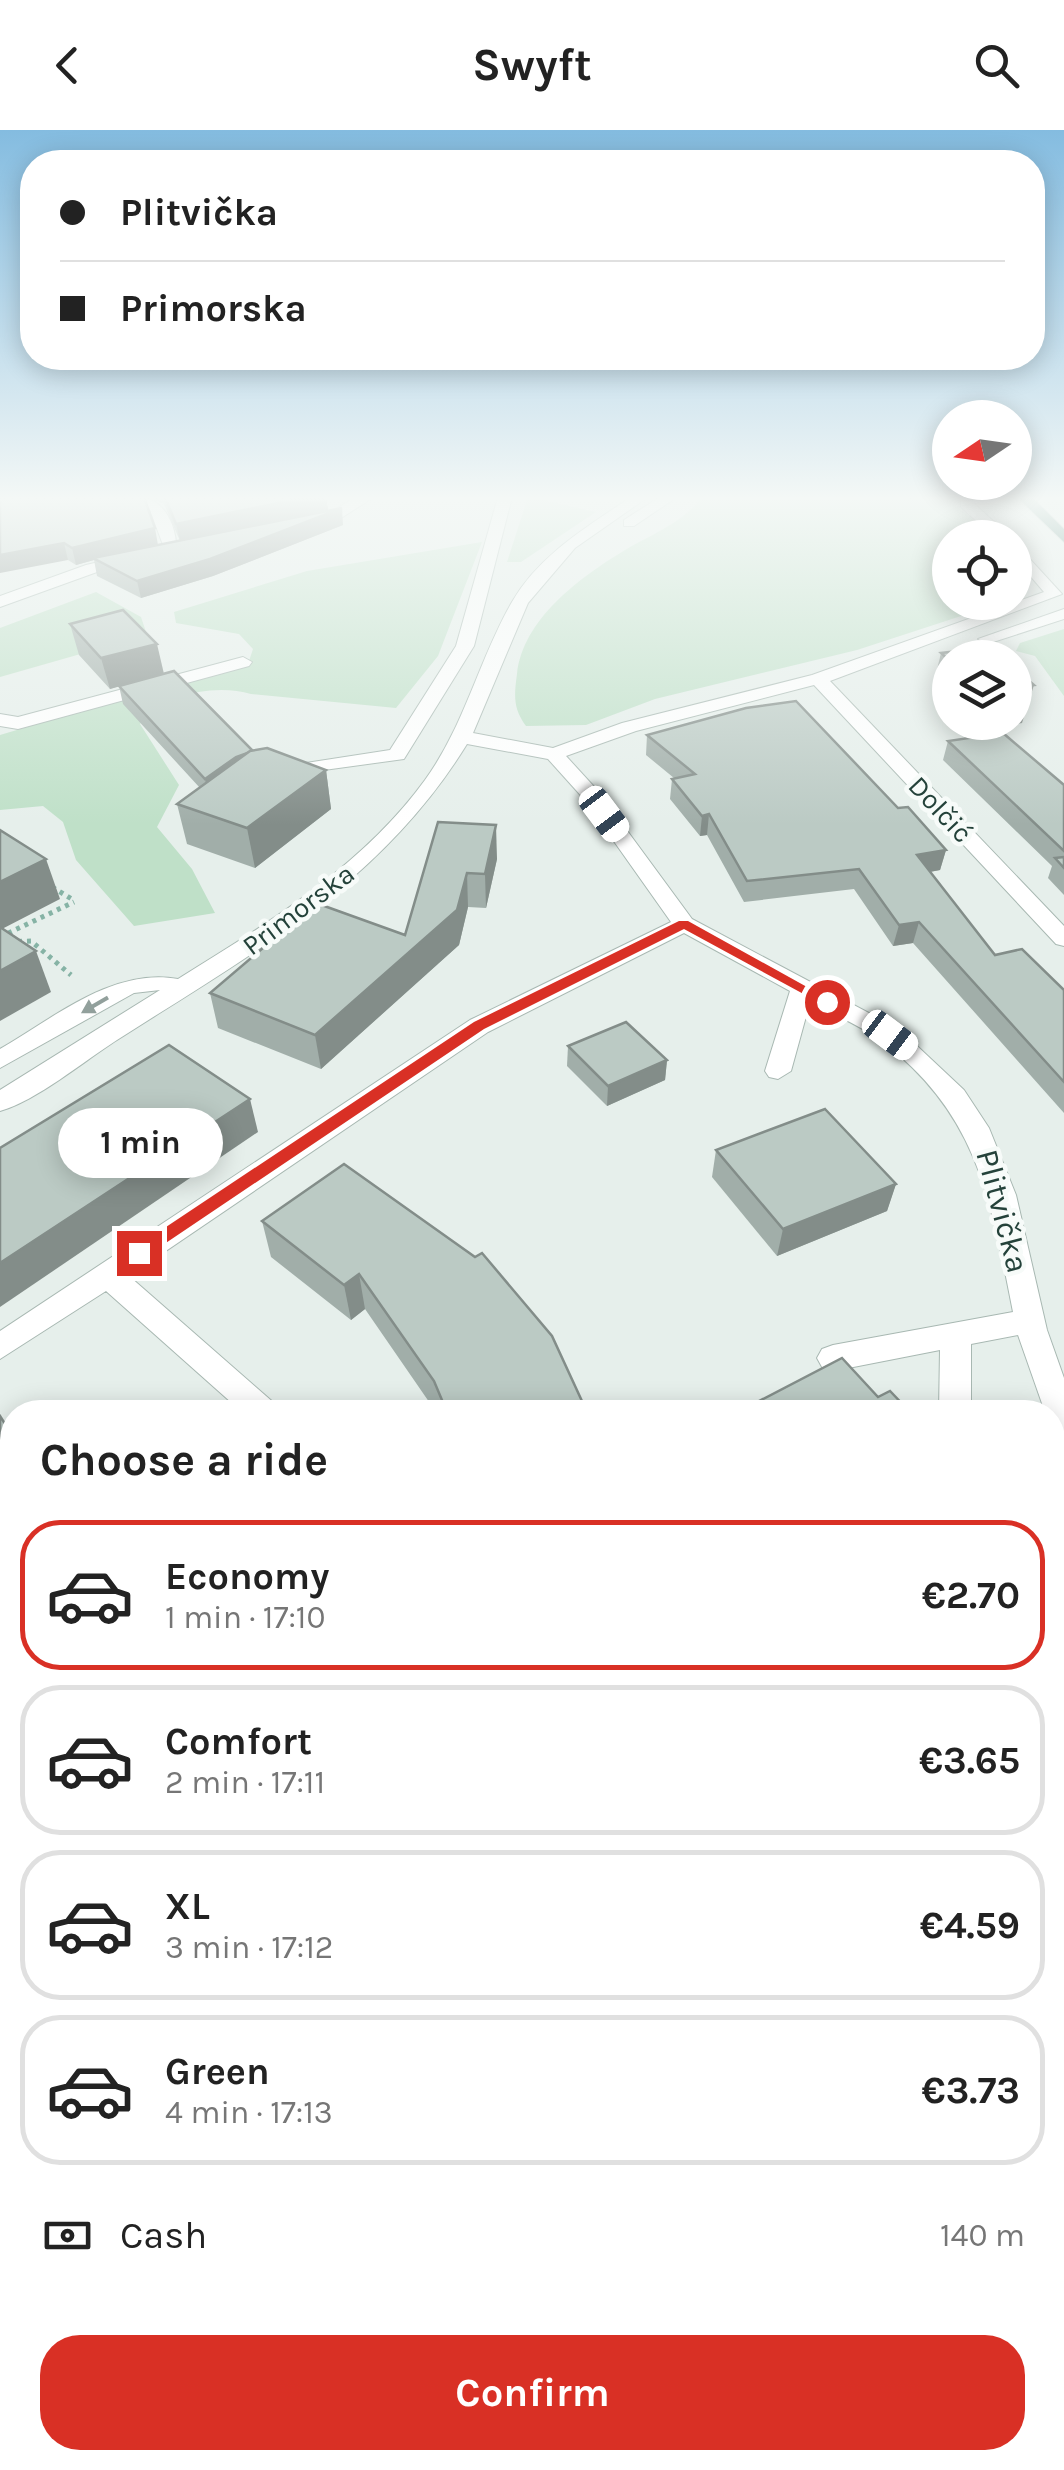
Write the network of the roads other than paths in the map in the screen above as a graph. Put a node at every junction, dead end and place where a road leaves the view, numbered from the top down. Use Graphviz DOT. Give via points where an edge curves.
graph roads {
  1 [pos="28,606"];
  2 [pos="476,606"];
  3 [pos="519,606"];
  4 [pos="537,606"];
  5 [pos="1035,606"];
  6 [pos="1064,614"];
  7 [pos="0,616"];
  8 [pos="510,634"];
  9 [pos="243,662"];
  10 [pos="867,663"];
  11 [pos="818,679"];
  12 [pos="0,720"];
  13 [pos="408,736"];
  14 [pos="462,737"];
  15 [pos="266,754"];
  16 [pos="554,754"];
  17 [pos="268,777"];
  18 [pos="684,924"];
  19 [pos="1064,939"];
  20 [pos="186,988"];
  21 [pos="802,989"];
  22 [pos="0,1060"];
  23 [pos="778,1070"];
  24 [pos="0,1102"];
  25 [pos="107,1274"];
  26 [pos="1030,1322"];
  27 [pos="956,1335"];
  28 [pos="0,1348"];
  29 [pos="833,1358"];
  30 [pos="250,1400"];
  31 [pos="955,1400"];
  32 [pos="1057,1400"];
  1 -- 7 [label="street"];
  2 -- 13 [label="street" via="465,646"];
  3 -- 8 [label="street, Primorska"];
  4 -- 8 [label="street, Primorska"];
  5 -- 10 [label="street"];
  6 -- 10 [label="street" via="929,658"];
  8 -- 14 [label="street, Primorska"];
  9 -- 12 [label="street" via="18,723"];
  10 -- 11 [label="street"];
  11 -- 16 [label="street" via="629,727"];
  11 -- 19 [label="street, Dolčić"];
  13 -- 15 [label="street"];
  13 -- 17 [label="street" via="397,756"];
  14 -- 16 [label="street"];
  14 -- 20 [label="street, Primorska" via="422,798 365,859 300,913"];
  16 -- 18 [label="street, Plitvička" via="591,794"];
  18 -- 21 [label="street, Plitvička"];
  18 -- 25 [label="street" via="479,1026"];
  20 -- 22 [label="street, one-way" via="160,982 128,986"];
  20 -- 24 [label="street, Primorska"];
  21 -- 23 [label="street"];
  21 -- 26 [label="street, Plitvička" via="919,1057 979,1128 1003,1186"];
  25 -- 28 [label="street"];
  25 -- 30 [label="street"];
  26 -- 27 [label="street"];
  26 -- 32 [label="street, Plitvička"];
  27 -- 29 [label="street"];
  27 -- 31 [label="street"];
}
